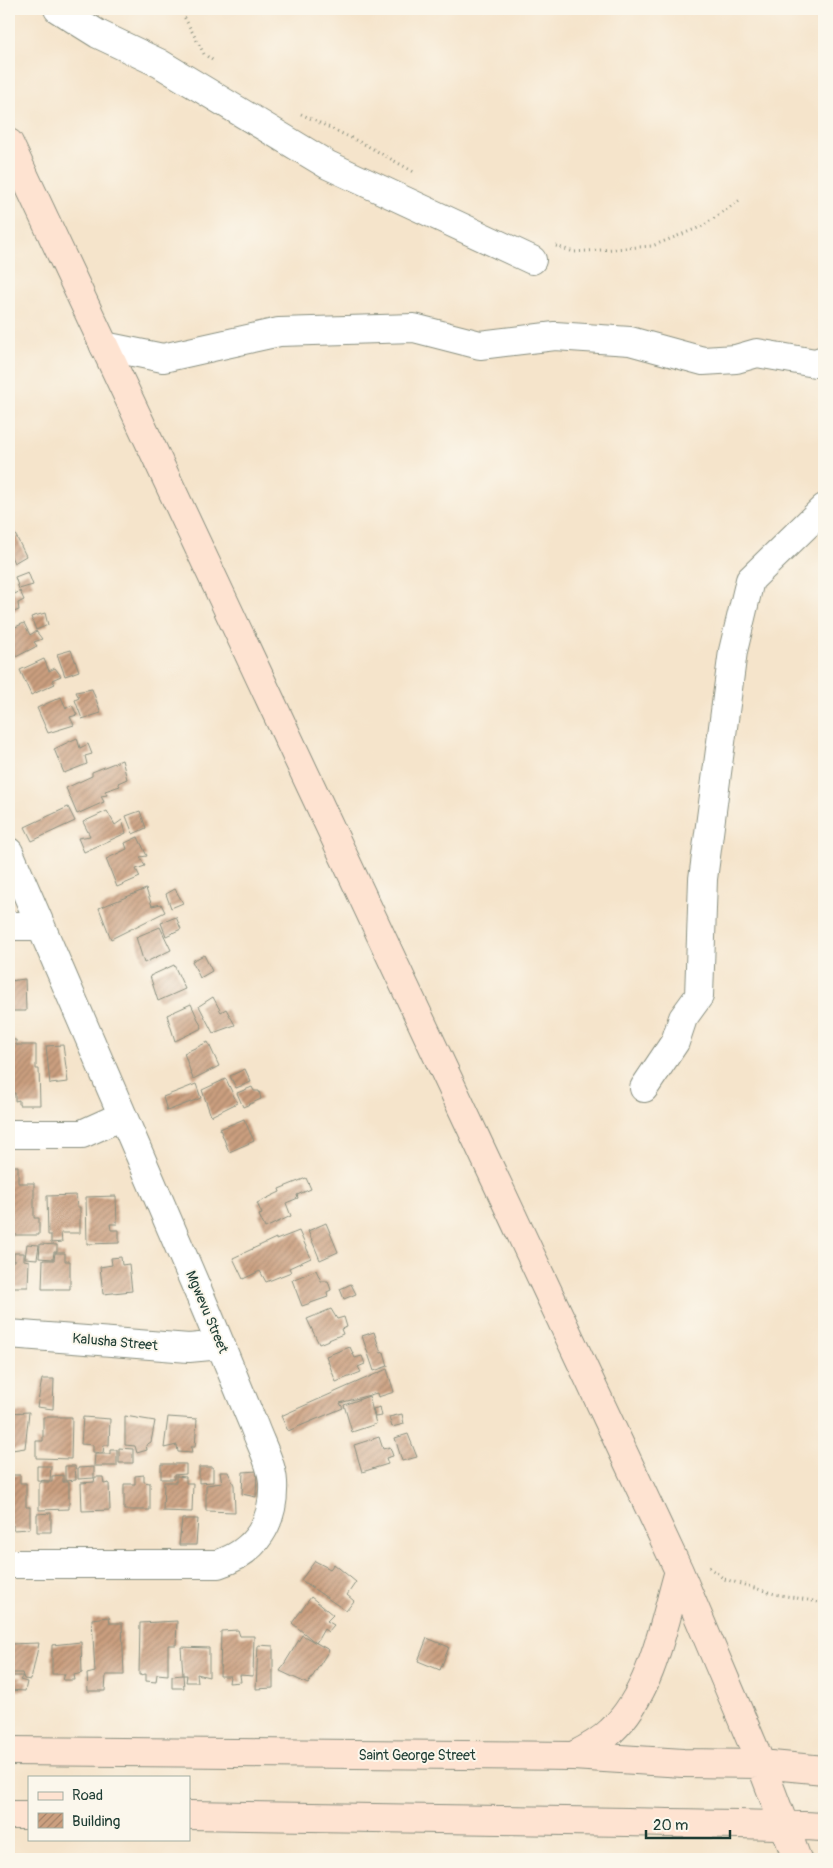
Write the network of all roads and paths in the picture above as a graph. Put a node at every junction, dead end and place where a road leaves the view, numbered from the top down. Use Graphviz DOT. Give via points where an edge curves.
graph roads {
  1 [pos="58,9"];
  2 [pos="180,9"];
  3 [pos="220,65"];
  4 [pos="295,111"];
  5 [pos="9,143"];
  6 [pos="417,174"];
  7 [pos="740,200"];
  8 [pos="555,246"];
  9 [pos="532,260"];
  10 [pos="104,346"];
  11 [pos="821,364"];
  12 [pos="824,508"];
  13 [pos="9,852"];
  14 [pos="9,926"];
  15 [pos="41,926"];
  16 [pos="644,1088"];
  17 [pos="122,1116"];
  18 [pos="9,1134"];
  19 [pos="9,1334"];
  20 [pos="221,1345"];
  21 [pos="9,1564"];
  22 [pos="691,1566"];
  23 [pos="824,1603"];
  24 [pos="9,1751"];
  25 [pos="573,1756"];
  26 [pos="761,1764"];
  27 [pos="824,1770"];
  28 [pos="9,1815"];
  29 [pos="28,1815"];
  30 [pos="190,1815"];
  31 [pos="783,1824"];
  32 [pos="824,1827"];
  33 [pos="797,1859"];
  1 -- 9 [label="street" via="98,34 159,62 328,165"];
  2 -- 3 [label="path" via="204,54"];
  4 -- 6 [label="path"];
  5 -- 10 [label="main road"];
  7 -- 8 [label="path" via="703,226 652,246 574,252"];
  10 -- 11 [label="street" via="163,358 279,332 414,328 480,345 555,336 593,338 630,341 703,361 736,359 757,353"];
  10 -- 22 [label="main road"];
  12 -- 16 [label="street" via="750,580 734,651 703,879 699,996 683,1018 675,1042"];
  13 -- 15 [label="street, Mgwevu Street"];
  14 -- 15 [label="street"];
  15 -- 17 [label="street, Mgwevu Street"];
  17 -- 18 [label="street" via="82,1134"];
  17 -- 20 [label="street, Mgwevu Street"];
  19 -- 20 [label="street, Kalusha Street" via="189,1348"];
  20 -- 21 [label="street, Mgwevu Street" via="273,1480 269,1519 257,1539 231,1560 218,1564"];
  22 -- 23 [label="path" via="774,1594"];
  22 -- 25 [label="main road" via="638,1698 612,1731 595,1745"];
  22 -- 26 [label="main road"];
  24 -- 25 [label="main road, Saint George Street"];
  25 -- 26 [label="main road, Saint George Street"];
  26 -- 27 [label="main road, Saint George Street"];
  26 -- 31 [label="main road"];
  28 -- 29 [label="main road"];
  30 -- 31 [label="main road"];
  31 -- 32 [label="main road"];
  31 -- 33 [label="main road"];
}
